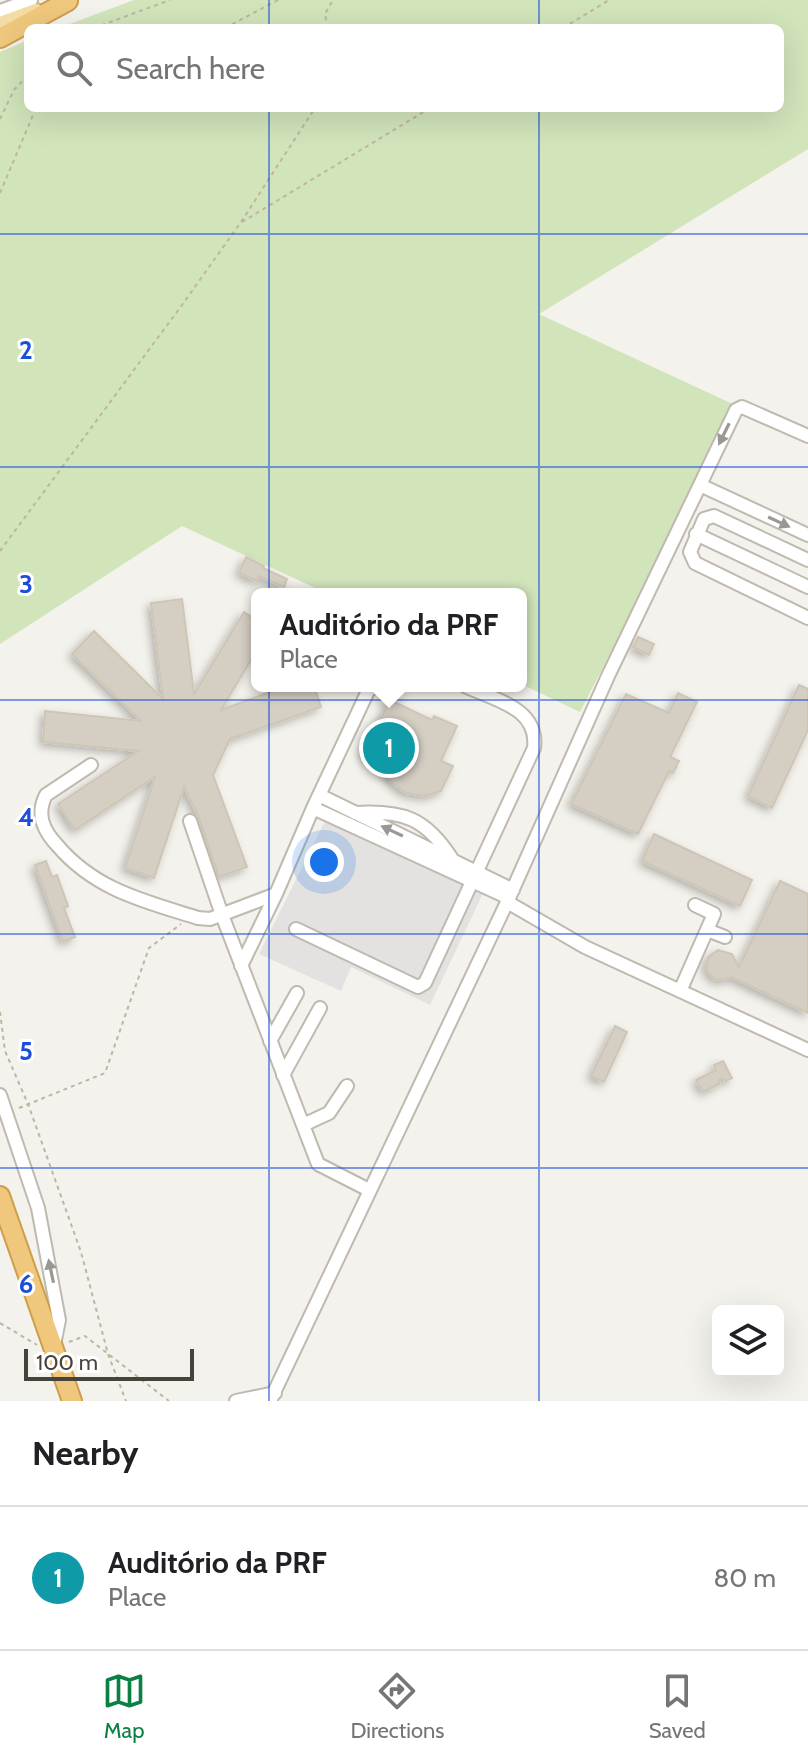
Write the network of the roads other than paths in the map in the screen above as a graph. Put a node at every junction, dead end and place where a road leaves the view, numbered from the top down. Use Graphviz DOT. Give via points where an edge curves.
graph roads {
  1 [pos="31,0"];
  2 [pos="69,0"];
  3 [pos="0,11"];
  4 [pos="25,24"];
  5 [pos="0,25"];
  6 [pos="24,25"];
  7 [pos="0,38"];
  8 [pos="808,436"];
  9 [pos="700,485"];
  10 [pos="696,534"];
  11 [pos="808,535"];
  12 [pos="808,560"];
  13 [pos="808,587"];
  14 [pos="808,618"];
  15 [pos="368,692"];
  16 [pos="478,692"];
  17 [pos="91,765"];
  18 [pos="316,801"];
  19 [pos="350,817"];
  20 [pos="190,821"];
  21 [pos="474,875"];
  22 [pos="276,894"];
  23 [pos="510,897"];
  24 [pos="695,905"];
  25 [pos="222,915"];
  26 [pos="296,929"];
  27 [pos="707,930"];
  28 [pos="725,937"];
  29 [pos="241,966"];
  30 [pos="680,991"];
  31 [pos="297,993"];
  32 [pos="320,1008"];
  33 [pos="270,1041"];
  34 [pos="808,1050"];
  35 [pos="283,1075"];
  36 [pos="347,1086"];
  37 [pos="0,1095"];
  38 [pos="303,1125"];
  39 [pos="369,1190"];
  40 [pos="0,1196"];
  41 [pos="54,1348"];
  42 [pos="268,1398"];
  43 [pos="72,1401"];
  44 [pos="236,1401"];
  1 -- 3 [label="lane"];
  2 -- 4 [label="highway"];
  2 -- 5 [label="main road"];
  6 -- 7 [label="highway"];
  8 -- 9 [label="lane, one-way" via="740,407"];
  9 -- 11 [label="lane, one-way"];
  9 -- 23 [label="lane"];
  10 -- 12 [label="lane" via="704,519 714,516"];
  10 -- 13 [label="lane"];
  10 -- 14 [label="lane" via="690,552 695,563"];
  15 -- 18 [label="lane"];
  16 -- 21 [label="lane" via="524,714 536,735"];
  17 -- 25 [label="lane" via="46,795 41,816 53,841 90,877 125,895 191,916"];
  18 -- 19 [label="lane"];
  18 -- 22 [label="lane"];
  19 -- 21 [label="lane"];
  21 -- 19 [label="lane, one-way" via="452,859"];
  20 -- 25 [label="lane"];
  21 -- 23 [label="lane"];
  21 -- 26 [label="lane" via="421,987"];
  22 -- 25 [label="lane"];
  22 -- 29 [label="lane"];
  23 -- 30 [label="lane" via="585,947"];
  23 -- 39 [label="lane"];
  24 -- 27 [label="lane" via="714,914"];
  25 -- 29 [label="lane"];
  27 -- 28 [label="lane"];
  27 -- 30 [label="lane"];
  29 -- 33 [label="lane"];
  30 -- 34 [label="lane"];
  31 -- 33 [label="lane"];
  32 -- 35 [label="lane"];
  33 -- 35 [label="lane"];
  35 -- 38 [label="lane"];
  36 -- 38 [label="lane" via="329,1113"];
  41 -- 37 [label="lane, one-way" via="59,1320 38,1208"];
  38 -- 39 [label="lane" via="318,1164"];
  39 -- 42 [label="lane"];
  40 -- 41 [label="highway"];
  41 -- 43 [label="highway"];
  42 -- 44 [label="lane"];
}
